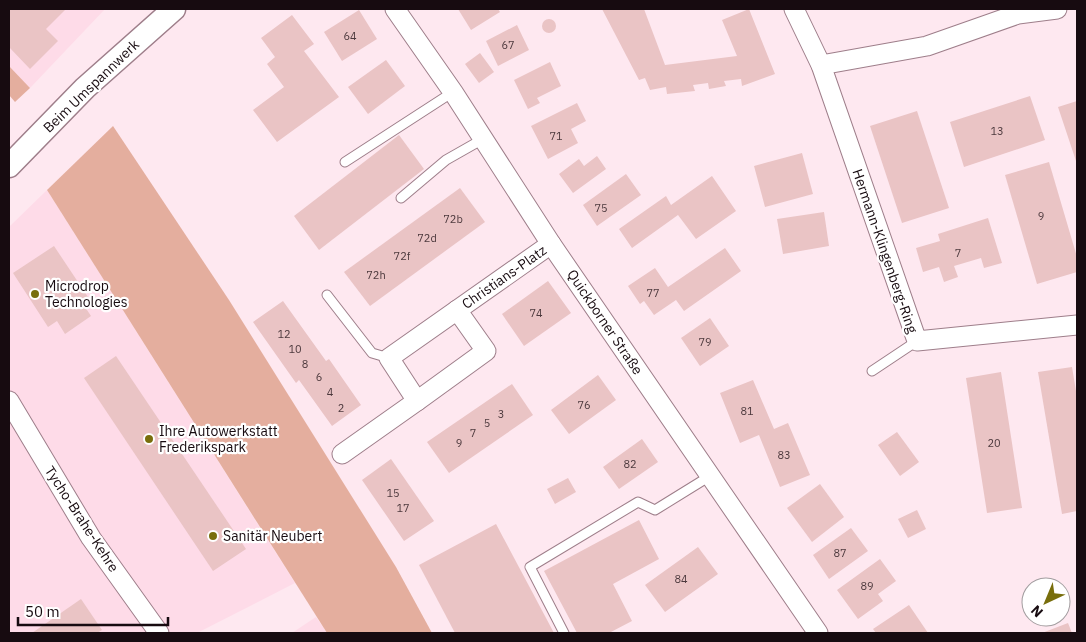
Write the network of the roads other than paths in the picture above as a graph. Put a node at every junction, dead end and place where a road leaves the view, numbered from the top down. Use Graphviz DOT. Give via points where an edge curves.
graph roads {
  1 [pos="174,9"];
  2 [pos="395,9"];
  3 [pos="794,9"];
  4 [pos="1057,9"];
  5 [pos="821,65"];
  6 [pos="453,92"];
  7 [pos="483,139"];
  8 [pos="345,162"];
  9 [pos="9,166"];
  10 [pos="401,198"];
  11 [pos="551,244"];
  12 [pos="327,296"];
  13 [pos="457,310"];
  14 [pos="1077,325"];
  15 [pos="917,341"];
  16 [pos="389,358"];
  17 [pos="872,371"];
  18 [pos="9,401"];
  19 [pos="417,401"];
  20 [pos="342,454"];
  21 [pos="710,476"];
  22 [pos="159,633"];
  23 [pos="564,633"];
  24 [pos="818,633"];
  1 -- 9 [label="street, Beim Umspannwerk" via="85,88"];
  2 -- 6 [label="street, Quickborner Straße"];
  3 -- 5 [label="street, Hermann-Klingenberg-Ring"];
  4 -- 5 [label="street" via="1018,14 927,46"];
  5 -- 15 [label="street, Hermann-Klingenberg-Ring"];
  6 -- 7 [label="street, Quickborner Straße"];
  6 -- 8 [label="lane"];
  7 -- 10 [label="lane" via="446,160"];
  7 -- 11 [label="street, Quickborner Straße"];
  11 -- 13 [label="street, Christians-Platz"];
  11 -- 21 [label="street, Quickborner Straße"];
  12 -- 16 [label="lane" via="372,353"];
  13 -- 16 [label="street, Christians-Platz"];
  13 -- 19 [label="street, Christians-Platz" via="486,351"];
  14 -- 15 [label="street, Hermann-Klingenberg-Ring"];
  15 -- 17 [label="lane"];
  16 -- 19 [label="street"];
  18 -- 22 [label="street, Tycho-Brahe-Kehre" via="91,538"];
  19 -- 20 [label="street, Christians-Platz"];
  21 -- 23 [label="lane" via="655,510 638,502 530,567"];
  21 -- 24 [label="street, Quickborner Straße"];
}
